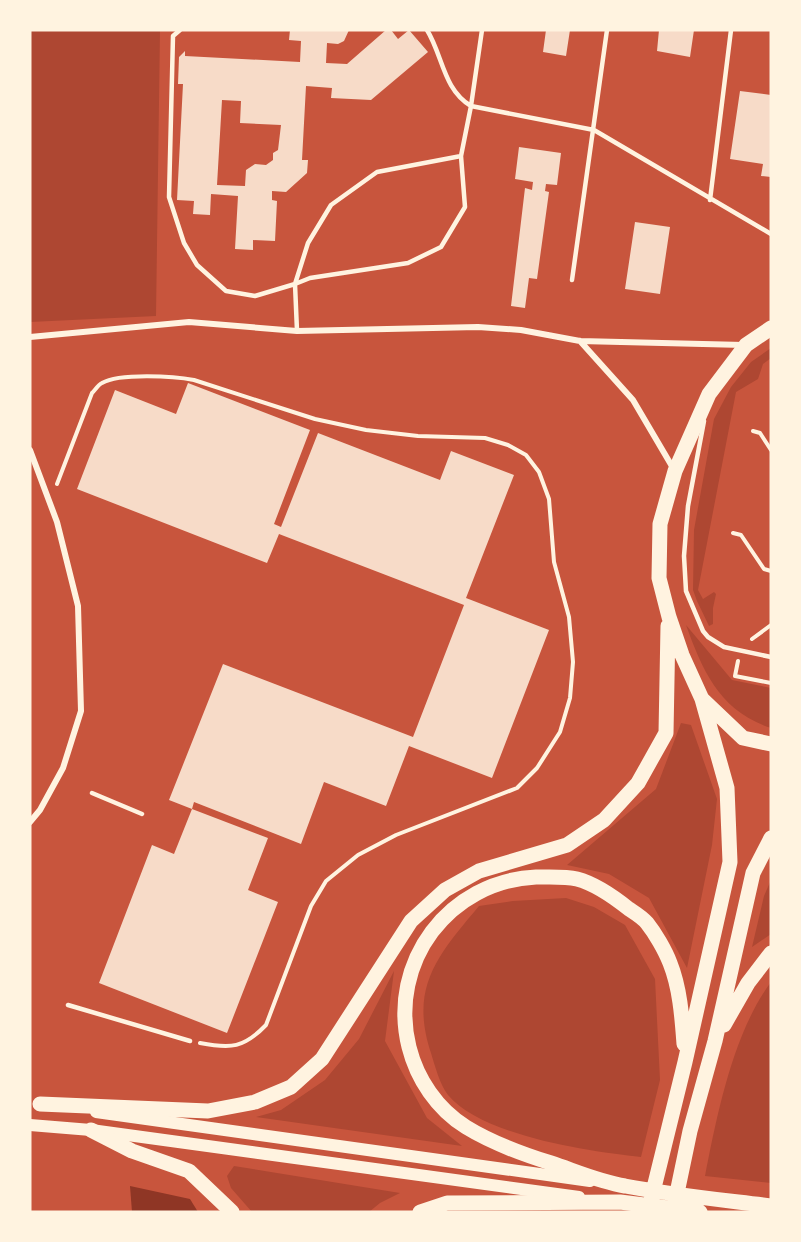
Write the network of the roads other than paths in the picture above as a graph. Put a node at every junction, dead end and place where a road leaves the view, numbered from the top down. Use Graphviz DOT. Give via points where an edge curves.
graph roads {
  1 [pos="180,30"];
  2 [pos="428,30"];
  3 [pos="482,30"];
  4 [pos="607,30"];
  5 [pos="731,30"];
  6 [pos="471,106"];
  7 [pos="594,130"];
  8 [pos="461,156"];
  9 [pos="710,200"];
  10 [pos="771,234"];
  11 [pos="572,280"];
  12 [pos="296,285"];
  13 [pos="771,328"];
  14 [pos="297,331"];
  15 [pos="30,338"];
  16 [pos="580,341"];
  17 [pos="746,345"];
  18 [pos="709,394"];
  19 [pos="30,450"];
  20 [pos="675,471"];
  21 [pos="669,617"];
  22 [pos="771,657"];
  23 [pos="702,699"];
  24 [pos="771,744"];
  25 [pos="92,793"];
  26 [pos="142,814"];
  27 [pos="30,822"];
  28 [pos="771,838"];
  29 [pos="771,953"];
  30 [pos="68,1005"];
  31 [pos="190,1041"];
  32 [pos="716,1041"];
  33 [pos="685,1062"];
  34 [pos="35,1103"];
  35 [pos="30,1125"];
  36 [pos="91,1130"];
  37 [pos="623,1186"];
  38 [pos="771,1196"];
  39 [pos="620,1202"];
  40 [pos="771,1206"];
  41 [pos="696,1208"];
  42 [pos="232,1212"];
  43 [pos="420,1212"];
  44 [pos="648,1212"];
  45 [pos="673,1212"];
  1 -- 12 [label="lane" via="173,36 169,197 184,243 197,265 226,291 255,296"];
  2 -- 6 [label="lane" via="450,85 460,100"];
  3 -- 6 [label="lane"];
  4 -- 7 [label="lane"];
  5 -- 9 [label="lane"];
  6 -- 7 [label="lane"];
  6 -- 8 [label="lane"];
  7 -- 9 [label="lane"];
  7 -- 11 [label="lane"];
  8 -- 12 [label="lane" via="377,172 331,205 309,243"];
  8 -- 12 [label="lane" via="465,207 441,248 408,263 310,278"];
  9 -- 10 [label="lane"];
  12 -- 14 [label="lane"];
  13 -- 17 [label="main road"];
  14 -- 15 [label="street" via="189,322"];
  14 -- 16 [label="street" via="478,327"];
  16 -- 17 [label="street"];
  16 -- 20 [label="street" via="633,400"];
  17 -- 18 [label="main road"];
  18 -- 20 [label="main road"];
  18 -- 22 [label="lane" via="688,506 686,591 708,637 732,649"];
  19 -- 27 [label="street" via="57,522 78,606 81,711 63,768"];
  20 -- 21 [label="main road" via="660,524 659,578"];
  21 -- 23 [label="main road"];
  21 -- 34 [label="main road" via="666,733 638,783 604,820 567,845 479,871 445,890 411,921 322,1059 291,1087 255,1102 208,1111"];
  23 -- 24 [label="main road" via="743,738"];
  23 -- 33 [label="main road" via="727,788 730,862"];
  25 -- 26 [label="lane"];
  28 -- 32 [label="main road" via="753,873"];
  29 -- 32 [label="main road" via="748,983"];
  30 -- 31 [label="lane"];
  32 -- 45 [label="main road" via="690,1131"];
  33 -- 37 [label="main road" via="680,999 670,962 646,922 612,895 578,879 522,878 491,886 446,914 416,957 404,1008 413,1063 425,1088 465,1126 492,1140"];
  33 -- 44 [label="main road"];
  34 -- 37 [label="main road"];
  35 -- 36 [label="main road"];
  36 -- 39 [label="main road"];
  36 -- 42 [label="main road" via="132,1151 189,1172"];
  37 -- 41 [label="main road"];
  38 -- 41 [label="main road"];
  39 -- 41 [label="main road"];
  39 -- 43 [label="main road" via="447,1203"];
  40 -- 41 [label="main road"];
}
